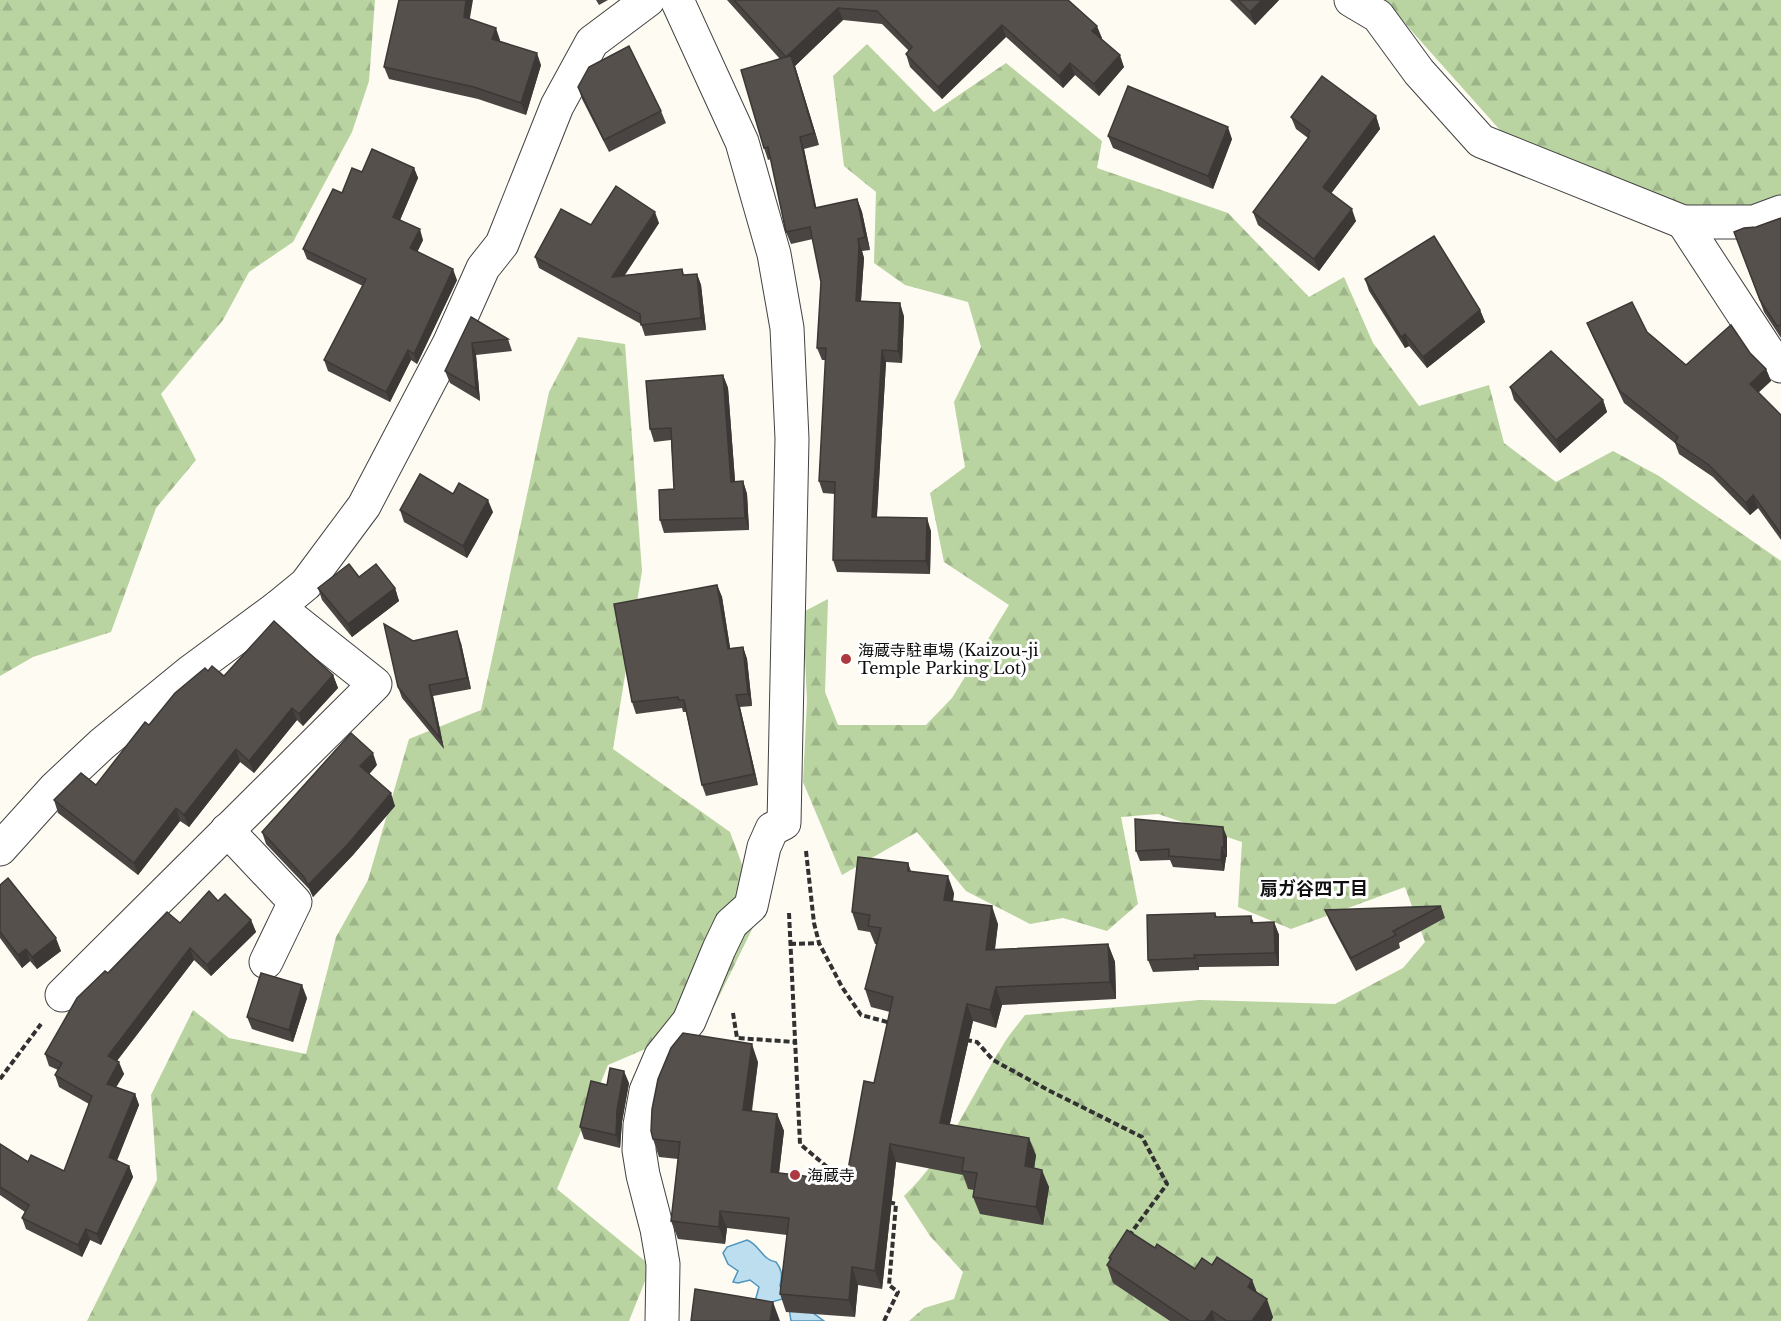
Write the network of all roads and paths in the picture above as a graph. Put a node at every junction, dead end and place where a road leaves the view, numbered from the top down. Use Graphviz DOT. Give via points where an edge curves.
graph roads {
  1 [pos="648,0"];
  2 [pos="677,0"];
  3 [pos="1351,0"];
  4 [pos="1781,212"];
  5 [pos="1683,222"];
  6 [pos="1781,366"];
  7 [pos="279,607"];
  8 [pos="784,812"];
  9 [pos="227,830"];
  10 [pos="0,849"];
  11 [pos="819,944"];
  12 [pos="266,962"];
  13 [pos="62,995"];
  14 [pos="732,1008"];
  15 [pos="900,1026"];
  16 [pos="965,1040"];
  17 [pos="795,1042"];
  18 [pos="0,1079"];
  19 [pos="849,1185"];
  20 [pos="886,1202"];
  21 [pos="1131,1233"];
  22 [pos="662,1321"];
  23 [pos="884,1321"];
  1 -- 7 [label="street" via="592,42 557,106 502,244 483,268 449,344 364,506 306,584"];
  2 -- 8 [label="street" via="742,142 774,254 787,328 792,439"];
  3 -- 5 [label="street" via="1378,16 1419,72 1481,141"];
  4 -- 5 [label="street" via="1754,222"];
  5 -- 6 [label="street"];
  7 -- 9 [label="street" via="375,684"];
  7 -- 10 [label="street" via="190,672 102,744 55,788"];
  8 -- 11 [label="path" via="804,834"];
  8 -- 22 [label="street" via="764,847 751,906 731,924 689,1021 661,1056 646,1091 639,1150 663,1264"];
  9 -- 12 [label="street" via="295,902"];
  9 -- 13 [label="street"];
  11 -- 15 [label="path" via="861,1015"];
  11 -- 17 [label="path" via="790,944"];
  13 -- 18 [label="path"];
  14 -- 17 [label="path" via="737,1038"];
  16 -- 21 [label="path" via="976,1042 993,1060 1142,1137 1167,1184"];
  17 -- 19 [label="path" via="800,1144"];
  20 -- 23 [label="path" via="896,1204 889,1286 898,1292"];
}
